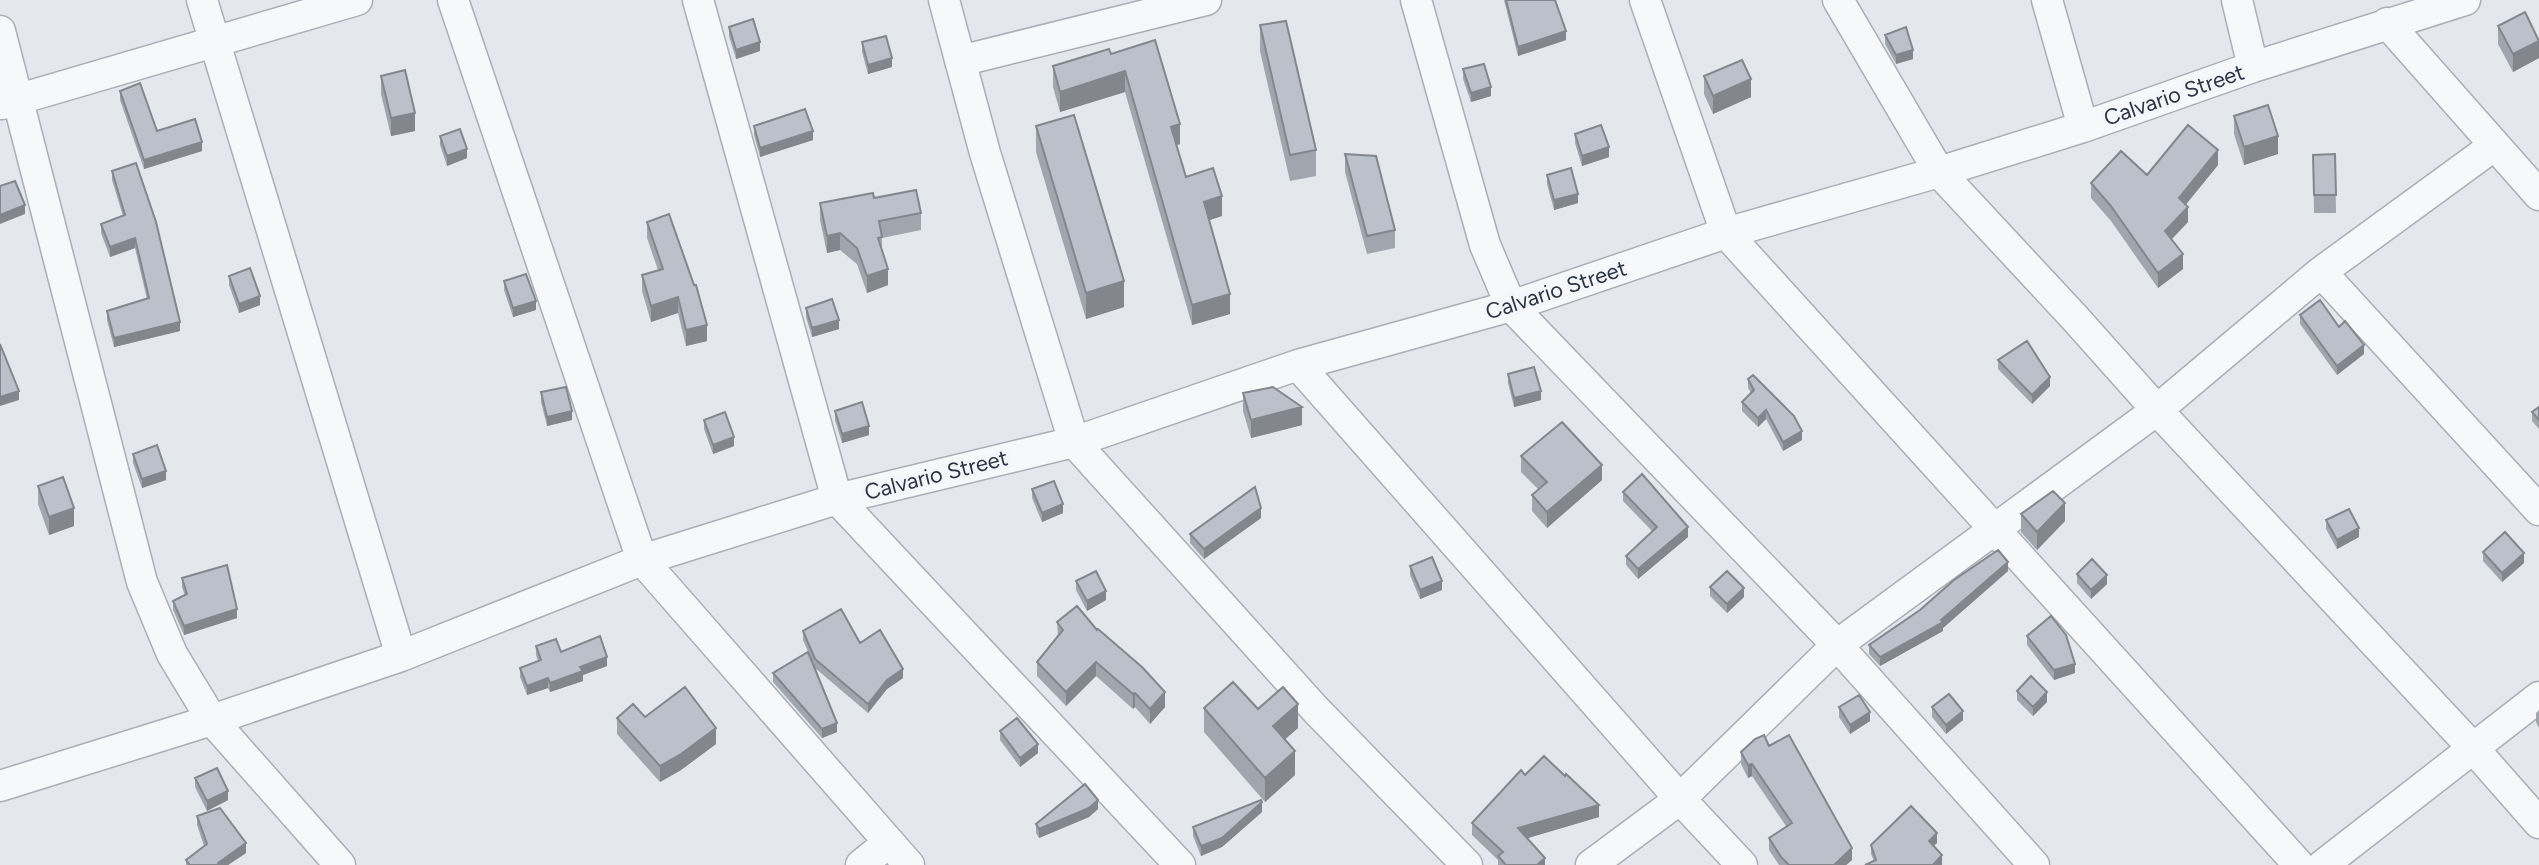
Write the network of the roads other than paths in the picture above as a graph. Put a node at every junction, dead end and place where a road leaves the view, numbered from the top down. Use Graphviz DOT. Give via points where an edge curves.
graph roads {
  1 [pos="202,0"];
  2 [pos="357,0"];
  3 [pos="453,0"];
  4 [pos="698,0"];
  5 [pos="944,0"];
  6 [pos="1416,0"];
  7 [pos="1645,0"];
  8 [pos="1838,0"];
  9 [pos="2047,0"];
  10 [pos="2237,0"];
  11 [pos="2465,0"];
  12 [pos="1189,2"];
  13 [pos="2387,23"];
  14 [pos="0,31"];
  15 [pos="214,42"];
  16 [pos="960,61"];
  17 [pos="2253,67"];
  18 [pos="9,102"];
  19 [pos="2083,127"];
  20 [pos="2495,145"];
  21 [pos="1939,172"];
  22 [pos="2539,195"];
  23 [pos="1726,233"];
  24 [pos="2321,272"];
  25 [pos="1511,306"];
  26 [pos="1298,365"];
  27 [pos="2157,410"];
  28 [pos="1074,442"];
  29 [pos="837,499"];
  30 [pos="2539,510"];
  31 [pos="1993,529"];
  32 [pos="642,560"];
  33 [pos="1837,645"];
  34 [pos="401,656"];
  35 [pos="2539,697"];
  36 [pos="212,720"];
  37 [pos="2473,748"];
  38 [pos="0,786"];
  39 [pos="1680,799"];
  40 [pos="2539,823"];
  41 [pos="889,842"];
  42 [pos="340,865"];
  43 [pos="861,865"];
  44 [pos="909,865"];
  45 [pos="1180,865"];
  46 [pos="1467,865"];
  47 [pos="1591,865"];
  48 [pos="1742,865"];
  49 [pos="2034,865"];
  50 [pos="2299,865"];
  51 [pos="2323,865"];
  1 -- 15 [label="street"];
  2 -- 15 [label="street"];
  3 -- 32 [label="street"];
  4 -- 29 [label="street"];
  5 -- 16 [label="street"];
  6 -- 25 [label="street" via="1485,245"];
  7 -- 23 [label="street"];
  8 -- 21 [label="street"];
  9 -- 19 [label="street"];
  10 -- 17 [label="street"];
  11 -- 13 [label="street, Calvario Street"];
  12 -- 16 [label="street"];
  13 -- 17 [label="street, Calvario Street"];
  13 -- 20 [label="street"];
  14 -- 18 [label="street"];
  15 -- 18 [label="street"];
  15 -- 34 [label="street"];
  16 -- 28 [label="street"];
  17 -- 19 [label="street, Calvario Street"];
  18 -- 36 [label="street" via="142,582 172,654"];
  19 -- 21 [label="street, Calvario Street"];
  20 -- 22 [label="street"];
  20 -- 24 [label="street"];
  21 -- 23 [label="street, Calvario Street"];
  21 -- 27 [label="street"];
  23 -- 25 [label="street, Calvario Street"];
  23 -- 31 [label="street"];
  24 -- 27 [label="street"];
  24 -- 30 [label="street"];
  25 -- 26 [label="street, Calvario Street"];
  25 -- 33 [label="street"];
  26 -- 28 [label="street, Calvario Street"];
  26 -- 39 [label="street"];
  27 -- 31 [label="street"];
  27 -- 37 [label="street"];
  28 -- 29 [label="street, Calvario Street"];
  28 -- 46 [label="street" via="1316,710"];
  29 -- 32 [label="street, Calvario Street"];
  29 -- 45 [label="street"];
  31 -- 33 [label="street"];
  31 -- 50 [label="street"];
  32 -- 34 [label="street, Calvario Street"];
  32 -- 41 [label="street"];
  33 -- 39 [label="street"];
  33 -- 49 [label="street"];
  34 -- 36 [label="street, Calvario Street"];
  35 -- 37 [label="street"];
  36 -- 38 [label="street, Calvario Street"];
  36 -- 42 [label="street"];
  37 -- 40 [label="street"];
  37 -- 51 [label="street"];
  39 -- 47 [label="street"];
  39 -- 48 [label="street"];
  41 -- 43 [label="street"];
  41 -- 44 [label="street"];
}
